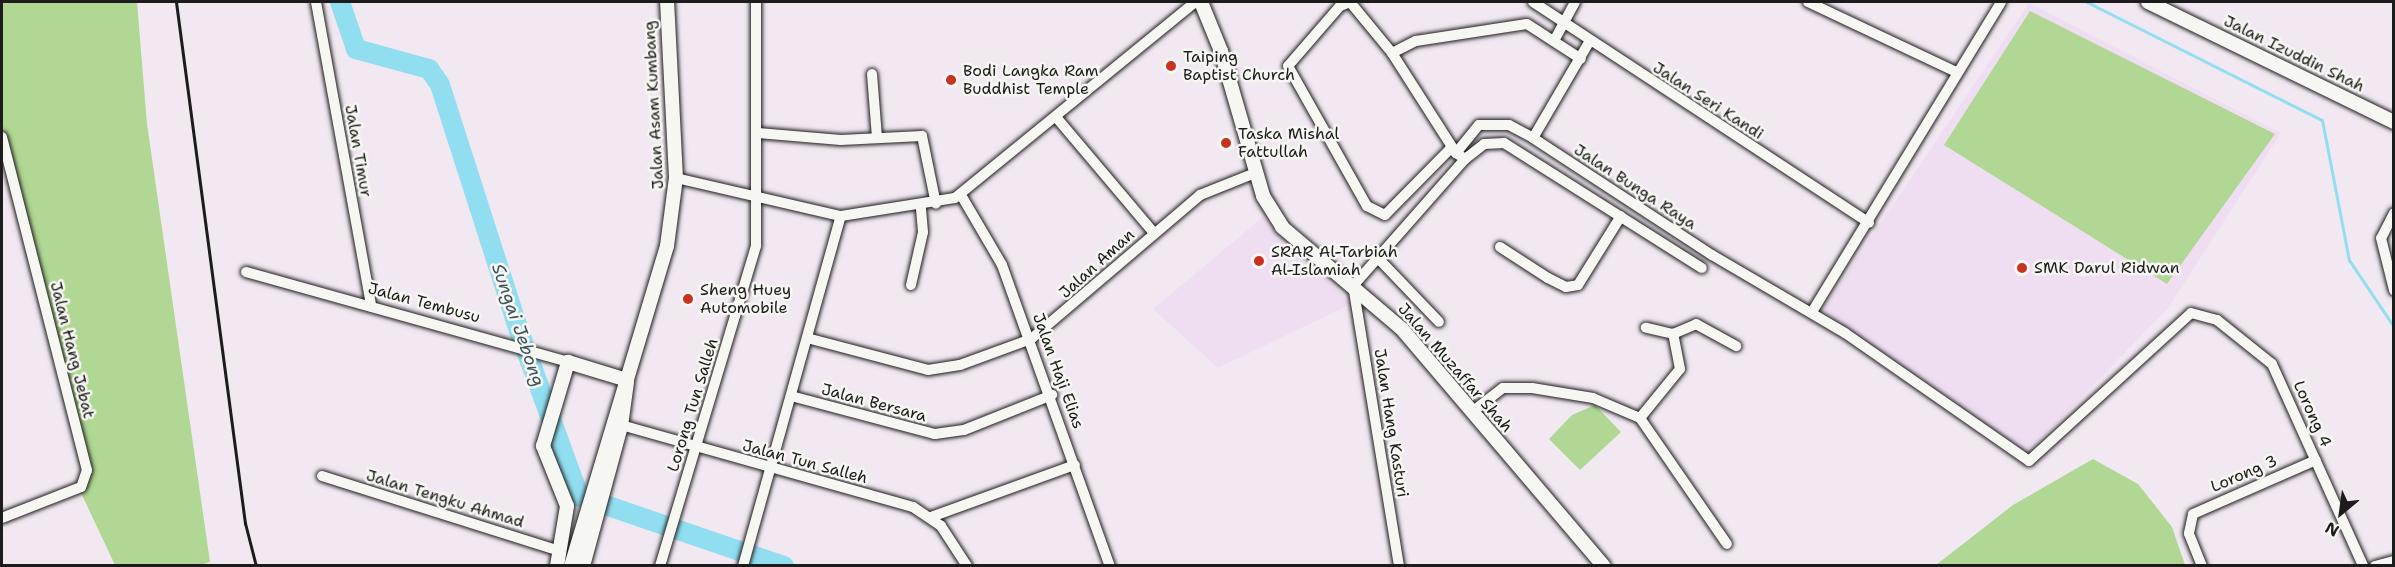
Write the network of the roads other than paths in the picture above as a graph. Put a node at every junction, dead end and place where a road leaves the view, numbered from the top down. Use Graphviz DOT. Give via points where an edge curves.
graph roads {
  1 [pos="316,2"];
  2 [pos="667,2"];
  3 [pos="756,2"];
  4 [pos="1195,2"];
  5 [pos="1201,2"];
  6 [pos="1350,2"];
  7 [pos="1533,2"];
  8 [pos="1575,2"];
  9 [pos="1808,2"];
  10 [pos="2001,2"];
  11 [pos="2148,2"];
  12 [pos="1563,25"];
  13 [pos="1554,41"];
  14 [pos="1589,42"];
  15 [pos="1392,53"];
  16 [pos="1581,59"];
  17 [pos="1956,72"];
  18 [pos="872,74"];
  19 [pos="2360,104"];
  20 [pos="2394,114"];
  21 [pos="1056,117"];
  22 [pos="2394,122"];
  23 [pos="758,134"];
  24 [pos="2,137"];
  25 [pos="877,137"];
  26 [pos="1533,138"];
  27 [pos="1458,153"];
  28 [pos="1255,173"];
  29 [pos="676,178"];
  30 [pos="961,195"];
  31 [pos="759,200"];
  32 [pos="936,204"];
  33 [pos="921,207"];
  34 [pos="2394,213"];
  35 [pos="841,216"];
  36 [pos="1621,216"];
  37 [pos="1869,223"];
  38 [pos="1154,233"];
  39 [pos="1500,247"];
  40 [pos="1376,256"];
  41 [pos="1702,268"];
  42 [pos="246,272"];
  43 [pos="911,285"];
  44 [pos="1353,286"];
  45 [pos="2394,290"];
  46 [pos="371,306"];
  47 [pos="1812,312"];
  48 [pos="2191,313"];
  49 [pos="1439,322"];
  50 [pos="1646,328"];
  51 [pos="1673,334"];
  52 [pos="807,338"];
  53 [pos="1031,339"];
  54 [pos="1736,346"];
  55 [pos="568,362"];
  56 [pos="627,380"];
  57 [pos="1052,395"];
  58 [pos="791,396"];
  59 [pos="1472,412"];
  60 [pos="1640,418"];
  61 [pos="616,424"];
  62 [pos="696,447"];
  63 [pos="2316,460"];
  64 [pos="1075,465"];
  65 [pos="771,470"];
  66 [pos="322,476"];
  67 [pos="591,513"];
  68 [pos="931,517"];
  69 [pos="2,518"];
  70 [pos="593,529"];
  71 [pos="1727,544"];
  72 [pos="560,551"];
  73 [pos="2394,561"];
  74 [pos="557,566"];
  75 [pos="571,566"];
  76 [pos="582,566"];
  77 [pos="590,566"];
  78 [pos="660,566"];
  79 [pos="743,566"];
  80 [pos="967,566"];
  81 [pos="1110,566"];
  82 [pos="1399,566"];
  83 [pos="1604,566"];
  84 [pos="2202,566"];
  85 [pos="2362,566"];
  86 [pos="2375,566"];
  1 -- 46 [label="street, Jalan Timur"];
  2 -- 29 [label="main road, Jalan Asam Kumbang"];
  3 -- 23 [label="street, Lorong Tun Salleh"];
  4 -- 21 [label="street"];
  5 -- 28 [label="main road, Jalan Muzaffar Shah" via="1221,51"];
  6 -- 15 [label="street"];
  6 -- 27 [label="street" via="1340,6 1288,66 1367,206 1385,215"];
  7 -- 12 [label="street, Jalan Seri Kandi"];
  8 -- 12 [label="street"];
  9 -- 17 [label="street"];
  10 -- 17 [label="street"];
  11 -- 19 [label="main road, Jalan Izuddin Shah"];
  12 -- 13 [label="street"];
  12 -- 14 [label="street, Jalan Seri Kandi"];
  13 -- 15 [label="street" via="1534,27 1517,24 1416,41"];
  13 -- 16 [label="street"];
  14 -- 16 [label="street"];
  14 -- 37 [label="street, Jalan Seri Kandi"];
  15 -- 27 [label="street"];
  16 -- 26 [label="street"];
  17 -- 37 [label="street"];
  18 -- 25 [label="street"];
  19 -- 20 [label="main road"];
  19 -- 22 [label="main road, Jalan Izuddin Shah"];
  21 -- 30 [label="street"];
  21 -- 38 [label="street, Jalan Aman"];
  23 -- 25 [label="street" via="841,141"];
  23 -- 31 [label="street, Lorong Tun Salleh"];
  24 -- 69 [label="street, Jalan Hang Jebat" via="87,470 81,486"];
  25 -- 32 [label="street" via="911,135 927,142"];
  26 -- 27 [label="street, Jalan Bunga Raya" via="1509,125 1488,124 1467,134"];
  26 -- 47 [label="street, Jalan Bunga Raya" via="1712,255"];
  27 -- 36 [label="street, Jalan Bunga Raya" via="1484,144 1504,143"];
  27 -- 40 [label="street, Jalan Bunga Raya"];
  28 -- 38 [label="street, Jalan Aman" via="1215,186"];
  28 -- 44 [label="main road, Jalan Muzaffar Shah" via="1282,227"];
  29 -- 31 [label="street"];
  29 -- 56 [label="main road, Jalan Asam Kumbang" via="667,248"];
  30 -- 32 [label="street"];
  30 -- 53 [label="street, Jalan Haji Elias" via="1002,266"];
  31 -- 35 [label="street"];
  31 -- 62 [label="street, Lorong Tun Salleh" via="750,273"];
  32 -- 33 [label="street"];
  33 -- 35 [label="street"];
  33 -- 43 [label="street" via="923,232"];
  34 -- 45 [label="street" via="2381,238"];
  35 -- 52 [label="street"];
  36 -- 39 [label="street" via="1578,285 1566,287"];
  36 -- 41 [label="street, Jalan Bunga Raya"];
  37 -- 47 [label="street"];
  38 -- 53 [label="street, Jalan Aman"];
  40 -- 44 [label="street, Jalan Bunga Raya"];
  40 -- 49 [label="street"];
  42 -- 46 [label="street, Jalan Tembusu"];
  44 -- 59 [label="main road, Jalan Muzaffar Shah" via="1402,329"];
  44 -- 82 [label="street, Jalan Hang Kasturi"];
  46 -- 55 [label="street, Jalan Tembusu"];
  47 -- 48 [label="street, Jalan Bunga Raya" via="2029,461 2040,457"];
  48 -- 63 [label="street, Lorong 4" via="2217,320 2272,364"];
  50 -- 51 [label="street"];
  51 -- 54 [label="street" via="1696,324"];
  51 -- 60 [label="street" via="1680,369"];
  52 -- 53 [label="street" via="928,370 951,368"];
  52 -- 58 [label="street"];
  53 -- 57 [label="street, Jalan Haji Elias"];
  55 -- 56 [label="main road, Jalan Tembusu"];
  55 -- 72 [label="main road" via="544,438 545,454 567,506"];
  56 -- 61 [label="main road, Jalan Asam Kumbang"];
  57 -- 58 [label="street, Jalan Bersara" via="964,429 935,434"];
  57 -- 64 [label="street, Jalan Haji Elias"];
  58 -- 65 [label="street"];
  59 -- 60 [label="street" via="1503,388 1532,388 1593,398"];
  59 -- 83 [label="main road, Jalan Muzaffar Shah"];
  60 -- 71 [label="street"];
  61 -- 62 [label="street, Jalan Tun Salleh"];
  61 -- 67 [label="main road, Jalan Asam Kumbang"];
  62 -- 65 [label="street, Jalan Tun Salleh"];
  62 -- 78 [label="street, Lorong Tun Salleh"];
  63 -- 84 [label="street, Lorong 3" via="2197,511 2189,522"];
  63 -- 85 [label="street, Lorong 4"];
  64 -- 68 [label="street"];
  64 -- 81 [label="street, Jalan Haji Elias"];
  65 -- 68 [label="street, Jalan Tun Salleh" via="913,507"];
  65 -- 79 [label="street"];
  66 -- 72 [label="street, Jalan Tengku Ahmad"];
  67 -- 70 [label="main road, Jalan Asam Kumbang"];
  67 -- 75 [label="main road, Jalan Asam Kumbang"];
  68 -- 80 [label="street, Jalan Tun Salleh" via="960,548"];
  70 -- 76 [label="main road, Jalan Asam Kumbang"];
  70 -- 77 [label="street, Jalan Asam Kumbang"];
  72 -- 74 [label="main road"];
  73 -- 86 [label="street"];
}
